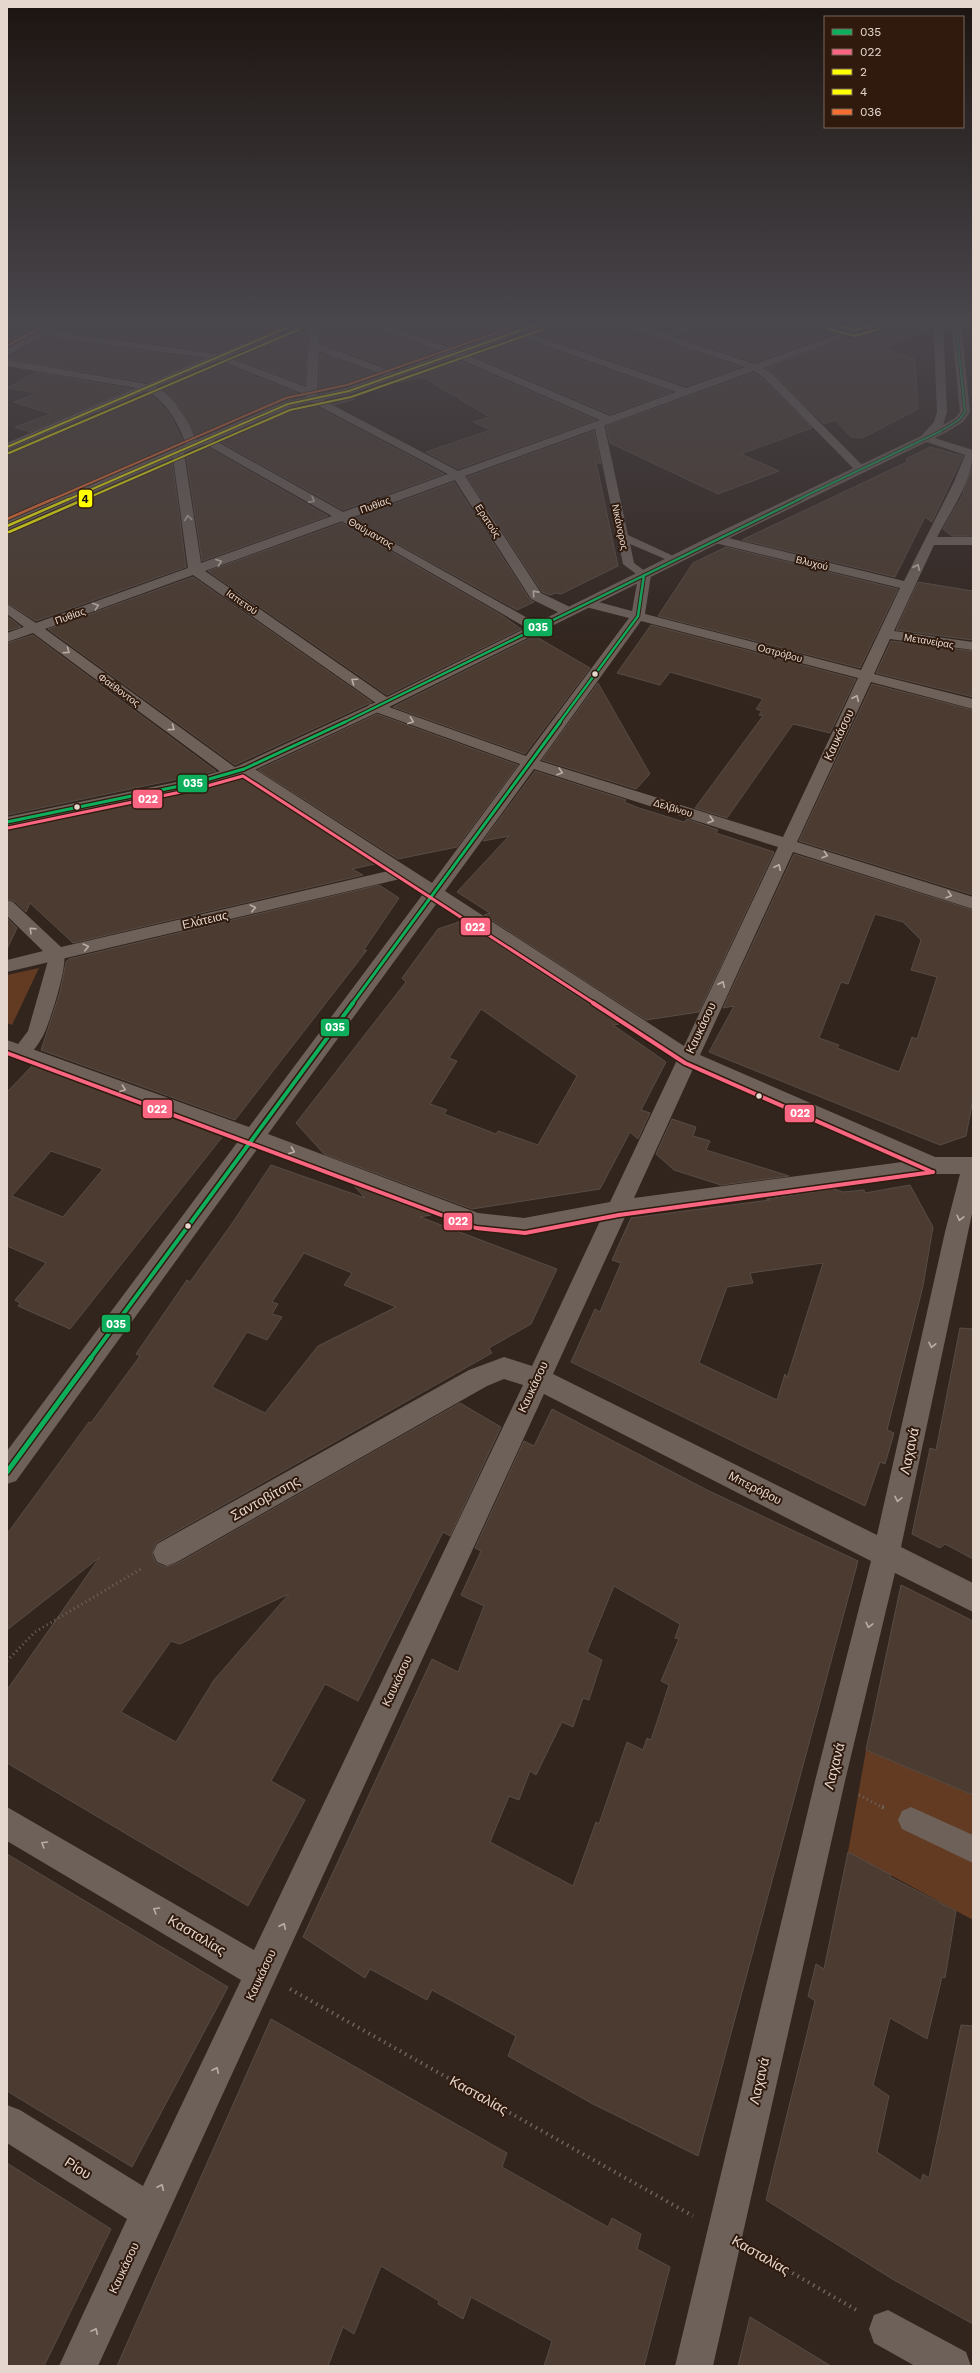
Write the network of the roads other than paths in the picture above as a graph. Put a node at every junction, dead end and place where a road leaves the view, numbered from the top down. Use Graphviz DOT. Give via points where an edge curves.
graph roads {
  1 [pos="38,434"];
  2 [pos="187,434"];
  3 [pos="219,434"];
  4 [pos="381,434"];
  5 [pos="572,434"];
  6 [pos="606,434"];
  7 [pos="825,434"];
  8 [pos="929,434"];
  9 [pos="934,434"];
  10 [pos="925,438"];
  11 [pos="205,440"];
  12 [pos="192,445"];
  13 [pos="7,447"];
  14 [pos="178,452"];
  15 [pos="860,469"];
  16 [pos="458,475"];
  17 [pos="966,483"];
  18 [pos="342,517"];
  19 [pos="7,526"];
  20 [pos="622,536"];
  21 [pos="716,539"];
  22 [pos="929,541"];
  23 [pos="973,541"];
  24 [pos="676,560"];
  25 [pos="195,570"];
  26 [pos="644,575"];
  27 [pos="908,586"];
  28 [pos="587,603"];
  29 [pos="7,608"];
  30 [pos="568,612"];
  31 [pos="638,616"];
  32 [pos="35,628"];
  33 [pos="536,628"];
  34 [pos="886,634"];
  35 [pos="7,638"];
  36 [pos="973,646"];
  37 [pos="866,676"];
  38 [pos="973,704"];
  39 [pos="380,705"];
  40 [pos="530,763"];
  41 [pos="238,771"];
  42 [pos="7,822"];
  43 [pos="788,844"];
  44 [pos="402,873"];
  45 [pos="433,894"];
  46 [pos="973,903"];
  47 [pos="7,906"];
  48 [pos="57,954"];
  49 [pos="7,966"];
  50 [pos="12,1055"];
  51 [pos="688,1058"];
  52 [pos="256,1138"];
  53 [pos="932,1166"];
  54 [pos="972,1174"];
  55 [pos="618,1209"];
  56 [pos="537,1378"];
  57 [pos="7,1472"];
  58 [pos="166,1553"];
  59 [pos="886,1555"];
  60 [pos="973,1598"];
  61 [pos="911,1820"];
  62 [pos="7,1823"];
  63 [pos="973,1849"];
  64 [pos="262,1973"];
  65 [pos="7,2123"];
  66 [pos="150,2212"];
  67 [pos="888,2329"];
  68 [pos="78,2366"];
  69 [pos="694,2366"];
  70 [pos="952,2366"];
  1 -- 13 [label="street"];
  2 -- 12 [label="street"];
  3 -- 11 [label="street"];
  4 -- 16 [label="street, Ερατούς"];
  5 -- 16 [label="street, Πυθίας"];
  6 -- 20 [label="street, Νικάνορος"];
  7 -- 15 [label="street"];
  8 -- 10 [label="street"];
  9 -- 10 [label="street"];
  10 -- 15 [label="street"];
  10 -- 17 [label="street, Καυκάσου" via="971,453"];
  11 -- 12 [label="street"];
  11 -- 18 [label="street, Θαύμαντος, one-way"];
  12 -- 14 [label="street"];
  14 -- 19 [label="street"];
  25 -- 14 [label="street, one-way"];
  15 -- 21 [label="street"];
  16 -- 18 [label="street, Πυθίας"];
  30 -- 16 [label="street, Ερατούς, one-way" via="536,596"];
  17 -- 22 [label="street, Καυκάσου"];
  25 -- 18 [label="street, Πυθίας, one-way"];
  18 -- 33 [label="street, Θαύμαντος"];
  20 -- 24 [label="street"];
  20 -- 26 [label="street, Νικάνορος" via="629,564"];
  21 -- 24 [label="street"];
  21 -- 27 [label="street, Βλυχού"];
  22 -- 23 [label="street"];
  27 -- 22 [label="street, Καυκάσου, one-way"];
  24 -- 26 [label="street"];
  32 -- 25 [label="street, Πυθίας, one-way"];
  39 -- 25 [label="street, Ιαπετού, one-way"];
  26 -- 28 [label="street"];
  26 -- 31 [label="street"];
  27 -- 34 [label="street, Καυκάσου"];
  28 -- 30 [label="street"];
  28 -- 31 [label="street, Οστρόβου"];
  29 -- 32 [label="street, Φαέθοντος"];
  30 -- 33 [label="street"];
  31 -- 37 [label="street, Οστρόβου"];
  31 -- 40 [label="street"];
  32 -- 35 [label="street, Πυθίας"];
  32 -- 41 [label="street, Φαέθοντος, one-way"];
  33 -- 39 [label="street"];
  34 -- 36 [label="street, Μετανείρας"];
  34 -- 37 [label="street, Καυκάσου"];
  37 -- 38 [label="street, Οστρόβου"];
  43 -- 37 [label="street, Καυκάσου, one-way"];
  39 -- 40 [label="street, Δελβίνου, one-way"];
  39 -- 41 [label="street"];
  40 -- 43 [label="street, Δελβίνου, one-way"];
  40 -- 45 [label="street"];
  41 -- 42 [label="street" via="199,782"];
  41 -- 44 [label="street, Φαέθοντος"];
  43 -- 46 [label="street, Δελβίνου, one-way"];
  51 -- 43 [label="street, Καυκάσου, one-way"];
  44 -- 45 [label="street, Φαέθοντος"];
  48 -- 44 [label="street, Ελάτειας, one-way"];
  45 -- 51 [label="street, Φαέθοντος"];
  45 -- 52 [label="street"];
  48 -- 47 [label="street, one-way"];
  48 -- 49 [label="street, Ελάτειας"];
  48 -- 50 [label="street" via="56,968 36,1033"];
  50 -- 52 [label="street, one-way"];
  51 -- 53 [label="street, Φαέθοντος"];
  51 -- 55 [label="street, Καυκάσου"];
  52 -- 55 [label="street, one-way" via="477,1222 524,1226"];
  52 -- 57 [label="street"];
  53 -- 54 [label="street, Φαέθοντος"];
  53 -- 55 [label="street"];
  54 -- 59 [label="street, Λαχανά, one-way"];
  55 -- 56 [label="street, Καυκάσου"];
  56 -- 58 [label="street, Σαντοβίτσης" via="504,1368 478,1378"];
  56 -- 59 [label="street, Μπερόβου"];
  64 -- 56 [label="street, Καυκάσου, one-way"];
  59 -- 60 [label="street, Μπερόβου"];
  59 -- 69 [label="street, Λαχανά, one-way" via="830,1781"];
  61 -- 63 [label="street"];
  64 -- 62 [label="street, Κασταλίας, one-way"];
  66 -- 64 [label="street, Καυκάσου, one-way"];
  65 -- 66 [label="street, Ρίου"];
  68 -- 66 [label="street, Καυκάσου, one-way"];
  67 -- 70 [label="street"];
}
